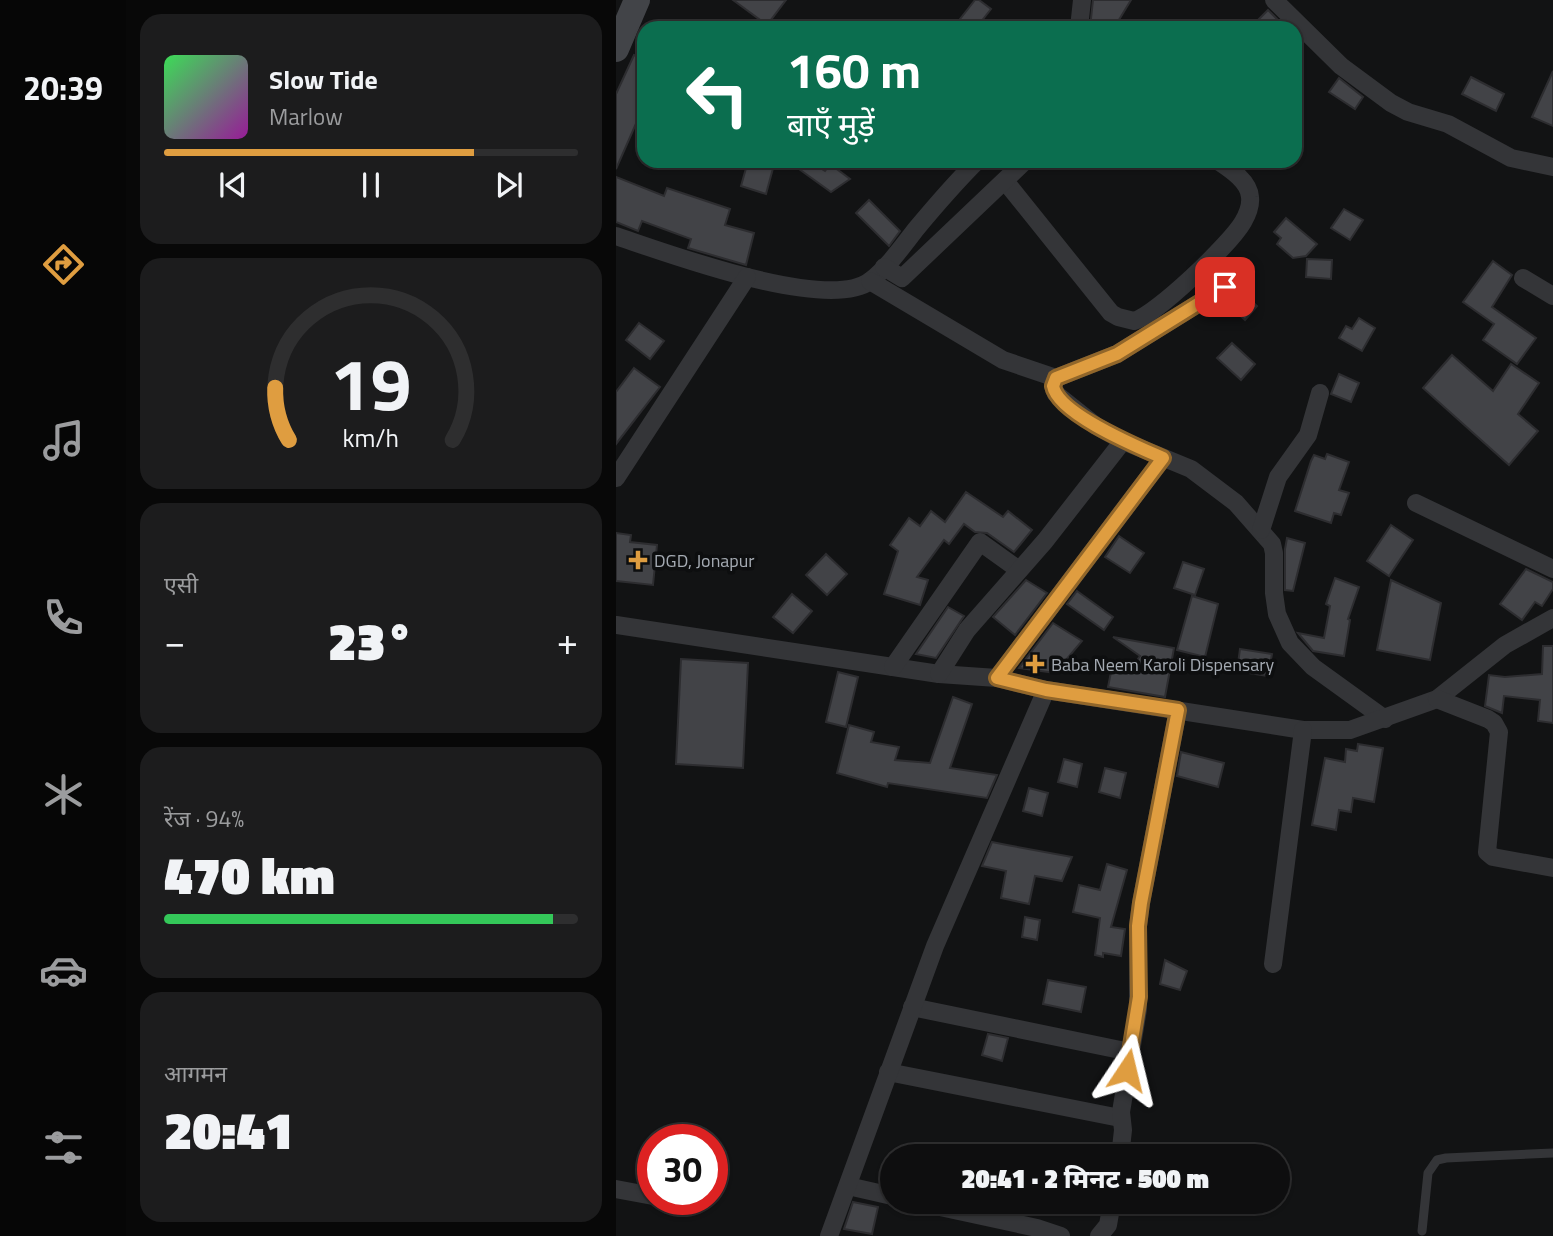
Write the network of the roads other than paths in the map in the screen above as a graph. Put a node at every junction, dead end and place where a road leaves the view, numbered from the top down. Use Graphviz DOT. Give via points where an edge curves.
graph roads {
  1 [pos="636,0"];
  2 [pos="1082,0"];
  3 [pos="1274,0"];
  4 [pos="1080,21"];
  5 [pos="1295,21"];
  6 [pos="1302,28"];
  7 [pos="616,49"];
  8 [pos="1553,167"];
  9 [pos="970,168"];
  10 [pos="1018,168"];
  11 [pos="1226,168"];
  12 [pos="1005,181"];
  13 [pos="616,236"];
  14 [pos="884,267"];
  15 [pos="747,277"];
  16 [pos="1523,278"];
  17 [pos="870,281"];
  18 [pos="1225,287"];
  19 [pos="1553,296"];
  20 [pos="1056,378"];
  21 [pos="1320,393"];
  22 [pos="1123,441"];
  23 [pos="1163,458"];
  24 [pos="616,478"];
  25 [pos="1416,503"];
  26 [pos="1261,530"];
  27 [pos="1553,569"];
  28 [pos="1019,570"];
  29 [pos="1553,618"];
  30 [pos="616,625"];
  31 [pos="893,667"];
  32 [pos="939,674"];
  33 [pos="997,678"];
  34 [pos="1046,690"];
  35 [pos="1437,699"];
  36 [pos="1178,710"];
  37 [pos="1385,719"];
  38 [pos="1303,730"];
  39 [pos="1553,868"];
  40 [pos="1273,964"];
  41 [pos="912,1007"];
  42 [pos="1130,1052"];
  43 [pos="888,1072"];
  44 [pos="1120,1118"];
  45 [pos="1121,1144"];
  46 [pos="1553,1153"];
  47 [pos="848,1186"];
  48 [pos="616,1189"];
  49 [pos="637,1193"];
  50 [pos="880,1193"];
  51 [pos="972,1214"];
  52 [pos="1110,1214"];
  53 [pos="1422,1231"];
  54 [pos="829,1236"];
  55 [pos="1061,1236"];
  56 [pos="1099,1236"];
  1 -- 7 [label="street"];
  2 -- 4 [label="street"];
  3 -- 5 [label="street"];
  6 -- 8 [label="street" via="1391,103 1448,124 1511,158"];
  9 -- 14 [label="street"];
  10 -- 12 [label="street"];
  11 -- 12 [label="street" via="1249,190 1245,219 1191,278 1134,321 1111,313"];
  12 -- 14 [label="street" via="902,278"];
  13 -- 15 [label="street"];
  14 -- 17 [label="street"];
  15 -- 17 [label="street" via="825,289"];
  15 -- 24 [label="street"];
  16 -- 19 [label="street"];
  17 -- 20 [label="street" via="1003,360"];
  18 -- 20 [label="street" via="1117,354"];
  20 -- 22 [label="street" via="1056,394"];
  21 -- 26 [label="street" via="1308,435 1278,477"];
  22 -- 23 [label="street"];
  22 -- 28 [label="street"];
  23 -- 26 [label="street" via="1212,484"];
  23 -- 33 [label="street"];
  25 -- 27 [label="street"];
  26 -- 37 [label="street" via="1272,544 1277,614 1290,643 1313,667"];
  28 -- 31 [label="street" via="980,542"];
  28 -- 32 [label="street" via="967,630"];
  29 -- 35 [label="street" via="1505,645"];
  30 -- 31 [label="street"];
  31 -- 32 [label="street"];
  32 -- 33 [label="street"];
  33 -- 34 [label="street"];
  34 -- 36 [label="street"];
  34 -- 41 [label="street"];
  35 -- 37 [label="street"];
  35 -- 39 [label="street" via="1488,719 1499,732 1488,852 1493,857"];
  36 -- 38 [label="street"];
  36 -- 42 [label="street" via="1141,903 1139,997"];
  37 -- 38 [label="street" via="1350,730"];
  38 -- 40 [label="street"];
  41 -- 42 [label="street"];
  41 -- 43 [label="street"];
  42 -- 44 [label="street"];
  43 -- 44 [label="street"];
  43 -- 47 [label="street"];
  44 -- 45 [label="street"];
  46 -- 53 [label="lane" via="1437,1160 1428,1173"];
  47 -- 50 [label="street"];
  47 -- 54 [label="street"];
  48 -- 49 [label="street"];
  51 -- 55 [label="street"];
  52 -- 56 [label="street"];
}
